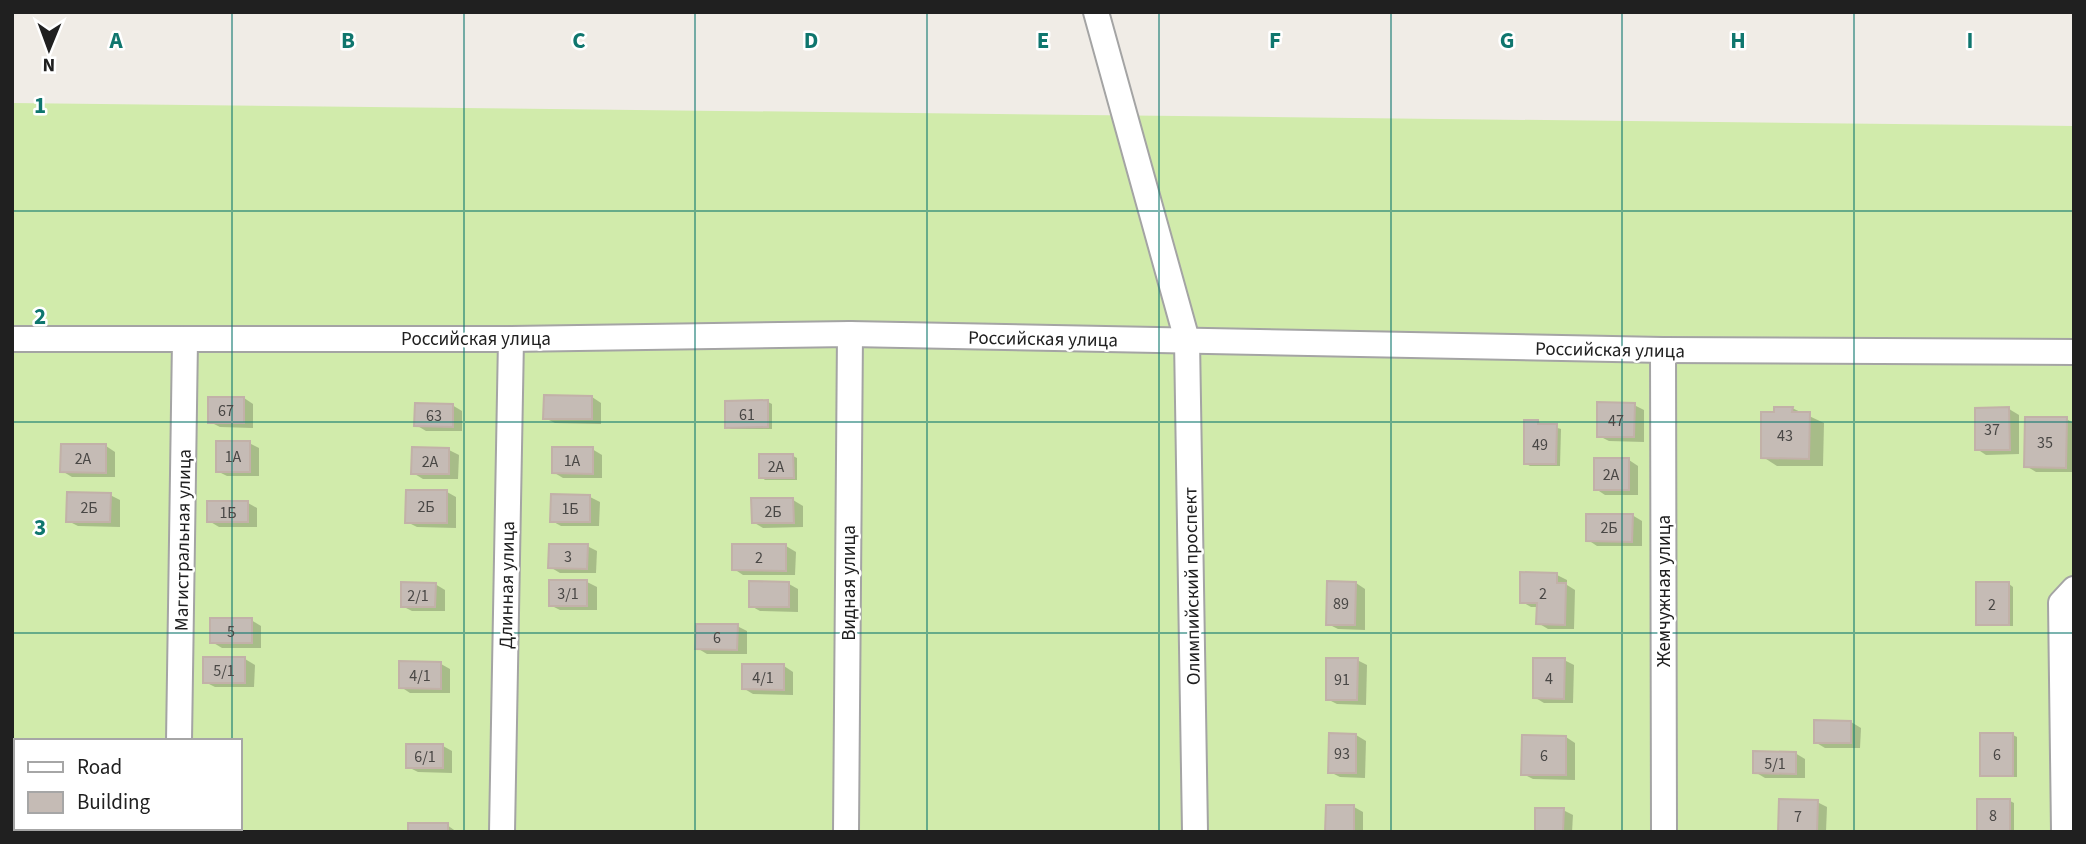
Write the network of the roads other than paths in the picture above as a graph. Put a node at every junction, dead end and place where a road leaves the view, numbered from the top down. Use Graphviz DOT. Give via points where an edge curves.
graph roads {
  1 [pos="1096,12"];
  2 [pos="850,334"];
  3 [pos="12,339"];
  4 [pos="511,339"];
  5 [pos="185,340"];
  6 [pos="1187,340"];
  7 [pos="1663,351"];
  8 [pos="2074,352"];
  9 [pos="2074,589"];
  10 [pos="179,739"];
  11 [pos="502,832"];
  12 [pos="846,832"];
  13 [pos="1195,832"];
  14 [pos="1664,832"];
  15 [pos="2064,832"];
  1 -- 6 [label="street, Олимпийский проспект"];
  2 -- 4 [label="street, Российская улица"];
  2 -- 6 [label="street, Российская улица"];
  2 -- 12 [label="street, Видная улица"];
  3 -- 5 [label="street, Российская улица"];
  4 -- 5 [label="street, Российская улица"];
  4 -- 11 [label="street, Длинная улица"];
  5 -- 10 [label="street, Магистральная улица"];
  6 -- 7 [label="street, Российская улица"];
  6 -- 13 [label="street, Олимпийский проспект"];
  7 -- 8 [label="street, Российская улица"];
  7 -- 14 [label="street, Жемчужная улица"];
  9 -- 15 [label="street" via="2062,603"];
}
